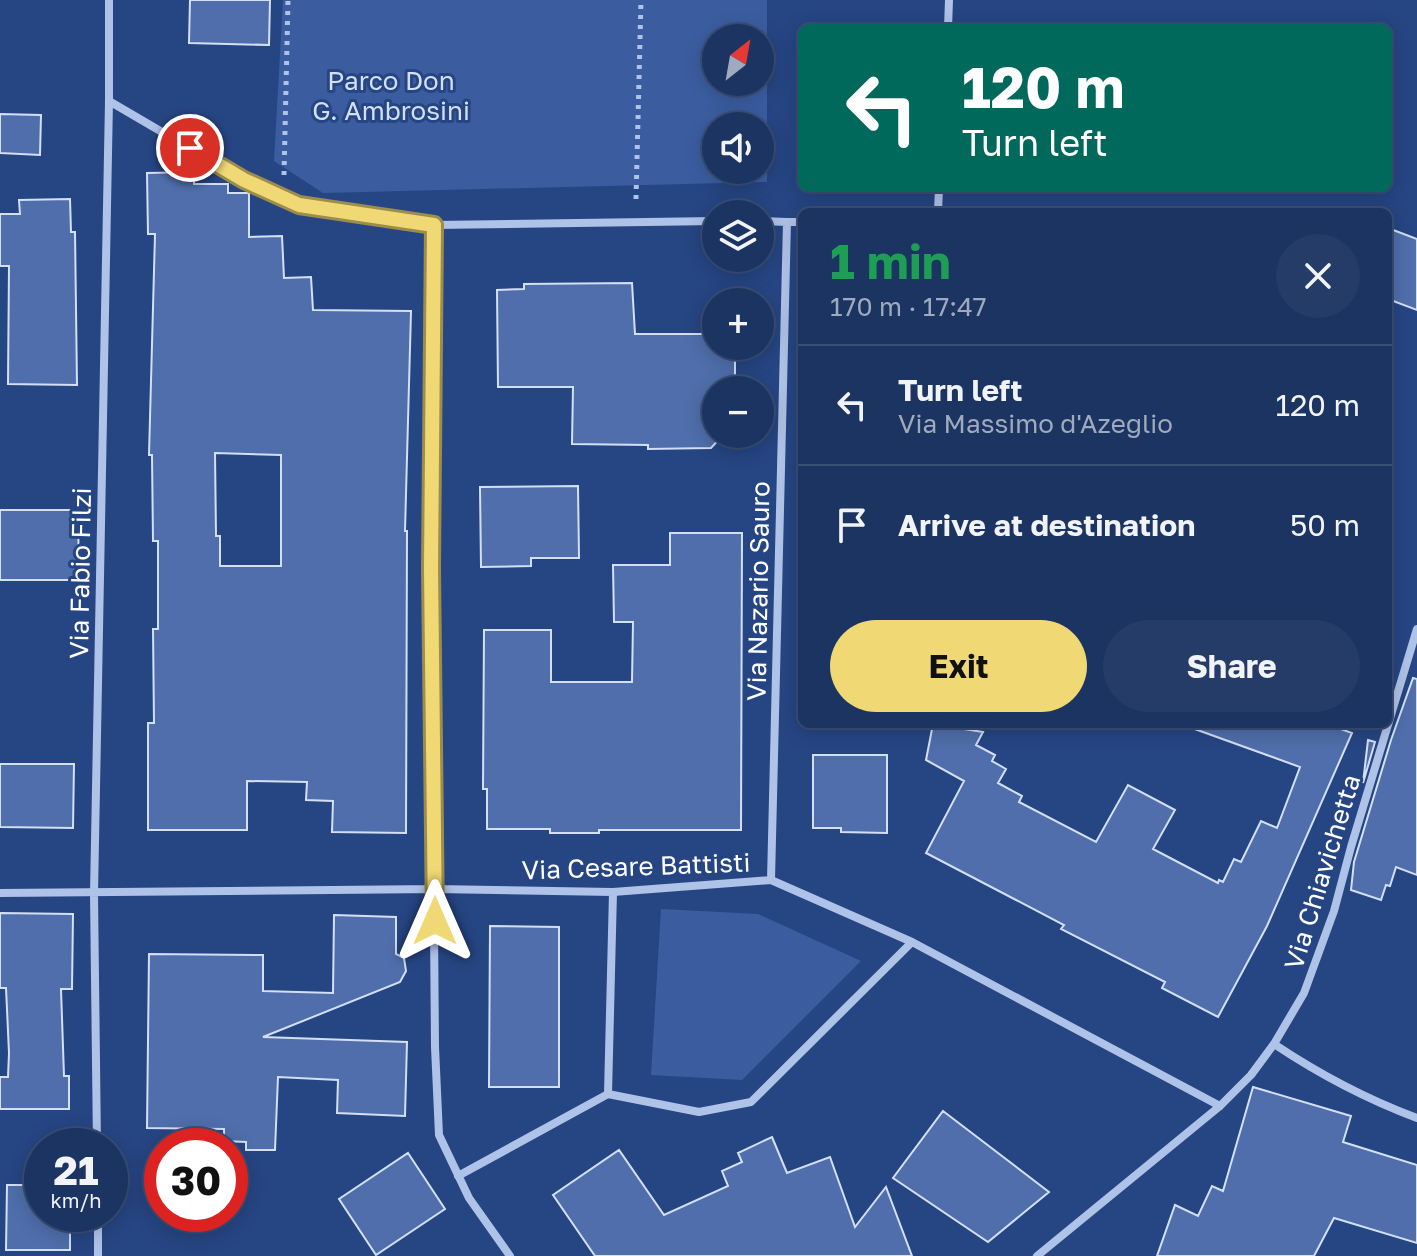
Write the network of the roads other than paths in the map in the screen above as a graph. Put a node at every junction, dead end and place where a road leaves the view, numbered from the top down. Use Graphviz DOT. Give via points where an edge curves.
graph roads {
  1 [pos="109,0"];
  2 [pos="949,0"];
  3 [pos="948,24"];
  4 [pos="109,101"];
  5 [pos="702,221"];
  6 [pos="774,222"];
  7 [pos="787,222"];
  8 [pos="798,222"];
  9 [pos="434,225"];
  10 [pos="1417,629"];
  11 [pos="1392,712"];
  12 [pos="1387,728"];
  13 [pos="771,880"];
  14 [pos="435,889"];
  15 [pos="613,892"];
  16 [pos="0,893"];
  17 [pos="94,894"];
  18 [pos="912,942"];
  19 [pos="1274,1044"];
  20 [pos="608,1094"];
  21 [pos="1220,1106"];
  22 [pos="1417,1118"];
  23 [pos="97,1128"];
  24 [pos="458,1176"];
  25 [pos="98,1232"];
  26 [pos="98,1256"];
  27 [pos="510,1256"];
  28 [pos="1037,1256"];
  1 -- 4 [label="street, Via Fabio Filzi"];
  2 -- 3 [label="street"];
  4 -- 9 [label="street" via="244,180 299,205"];
  4 -- 17 [label="street, Via Fabio Filzi"];
  5 -- 9 [label="street"];
  6 -- 7 [label="street"];
  7 -- 8 [label="street"];
  7 -- 13 [label="street, Via Nazario Sauro"];
  9 -- 14 [label="street"];
  10 -- 11 [label="street, Via Chiavichetta"];
  12 -- 19 [label="street, Via Chiavichetta" via="1334,911 1304,993"];
  13 -- 15 [label="street, Via Cesare Battisti"];
  13 -- 18 [label="street, Via Cesare Battisti"];
  14 -- 15 [label="street, Via Cesare Battisti"];
  14 -- 17 [label="street, Via Cesare Battisti"];
  14 -- 24 [label="street" via="439,1135"];
  15 -- 20 [label="street"];
  16 -- 17 [label="street, Via Cesare Battisti"];
  17 -- 23 [label="street, Via Fabio Filzi"];
  18 -- 20 [label="street" via="751,1102 699,1112"];
  18 -- 21 [label="street, Via Cesare Battisti"];
  19 -- 21 [label="street, Via Chiavichetta"];
  19 -- 22 [label="street" via="1330,1078"];
  20 -- 24 [label="street"];
  21 -- 28 [label="street, Via Chiavichetta"];
  24 -- 27 [label="street"];
  25 -- 26 [label="street"];
}
